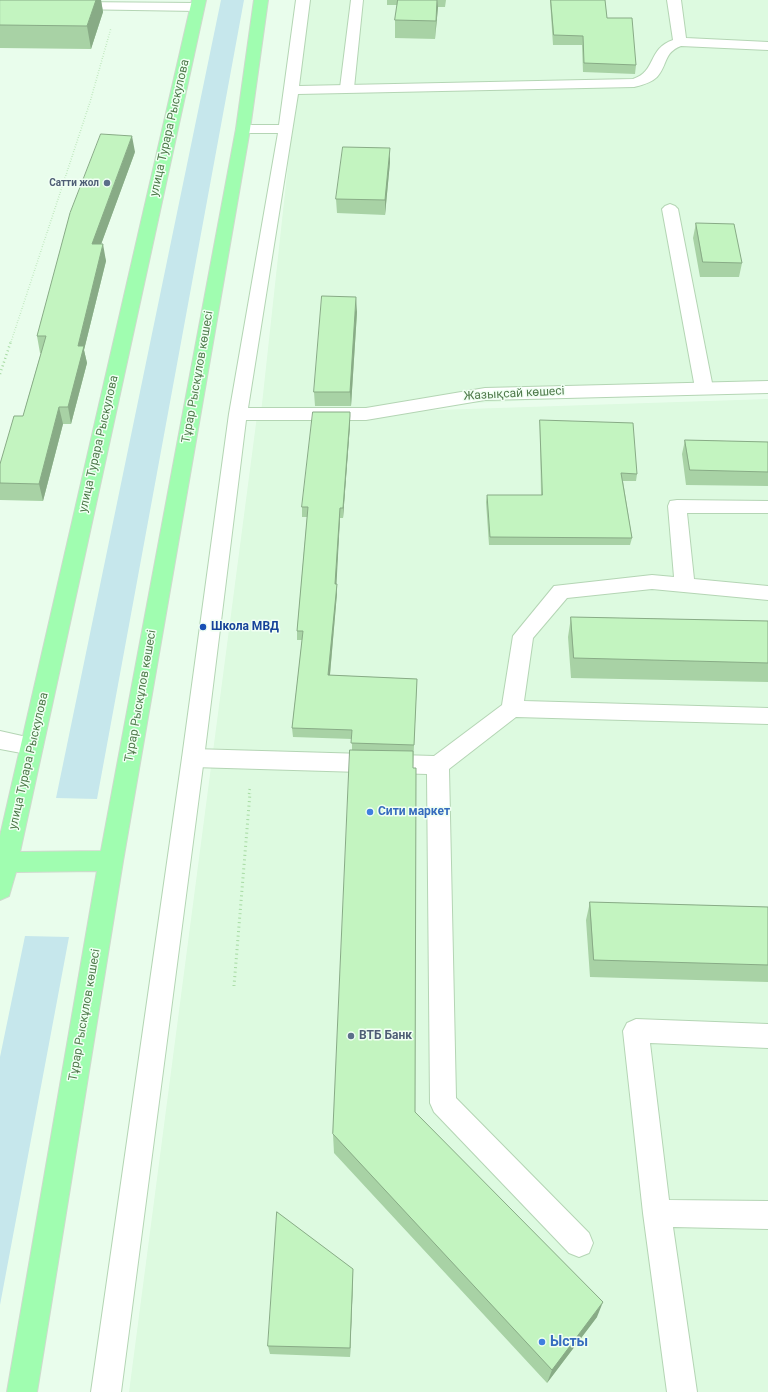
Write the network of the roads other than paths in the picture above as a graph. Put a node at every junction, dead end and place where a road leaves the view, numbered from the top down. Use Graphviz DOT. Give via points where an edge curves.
graph roads {
  1 [pos="261,0"];
  2 [pos="303,0"];
  3 [pos="356,0"];
  4 [pos="674,0"];
  5 [pos="198,4"];
  6 [pos="62,6"];
  7 [pos="680,42"];
  8 [pos="768,46"];
  9 [pos="347,88"];
  10 [pos="292,90"];
  11 [pos="243,129"];
  12 [pos="286,129"];
  13 [pos="670,209"];
  14 [pos="768,387"];
  15 [pos="704,388"];
  16 [pos="238,414"];
  17 [pos="768,507"];
  18 [pos="685,586"];
  19 [pos="768,593"];
  20 [pos="512,708"];
  21 [pos="768,716"];
  22 [pos="0,740"];
  23 [pos="32,746"];
  24 [pos="193,758"];
  25 [pos="438,766"];
  26 [pos="6,862"];
  27 [pos="111,862"];
  28 [pos="0,889"];
  29 [pos="768,1036"];
  30 [pos="657,1213"];
  31 [pos="768,1215"];
  32 [pos="579,1243"];
  33 [pos="22,1392"];
  34 [pos="106,1392"];
  35 [pos="682,1392"];
  1 -- 11 [label="main road, Тұрар Рыскұлов көшесі"];
  2 -- 10 [label="street"];
  3 -- 9 [label="lane"];
  4 -- 7 [label="street"];
  5 -- 6 [label="lane"];
  5 -- 23 [label="main road, улица Турара Рыскулова"];
  7 -- 8 [label="street"];
  7 -- 9 [label="street" via="663,49 652,76 646,81 634,83"];
  9 -- 10 [label="street"];
  10 -- 12 [label="street"];
  11 -- 12 [label="street"];
  11 -- 27 [label="main road, Тұрар Рыскұлов көшесі"];
  12 -- 16 [label="street"];
  13 -- 15 [label="lane"];
  14 -- 15 [label="street, Жазықсай көшесі"];
  15 -- 16 [label="street, Жазықсай көшесі" via="485,394 366,414"];
  16 -- 24 [label="street"];
  17 -- 18 [label="lane" via="677,506"];
  18 -- 19 [label="lane"];
  18 -- 20 [label="lane" via="652,582 561,591 523,636"];
  20 -- 21 [label="lane"];
  20 -- 25 [label="lane"];
  22 -- 23 [label="street"];
  23 -- 26 [label="main road, улица Турара Рыскулова"];
  24 -- 25 [label="lane"];
  24 -- 34 [label="street"];
  25 -- 32 [label="lane" via="443,1103"];
  26 -- 27 [label="main road"];
  26 -- 28 [label="main road, улица Турара Рыскулова"];
  27 -- 33 [label="main road, Тұрар Рыскұлов көшесі"];
  29 -- 30 [label="lane" via="636,1031"];
  30 -- 31 [label="lane"];
  30 -- 35 [label="lane"];
}
